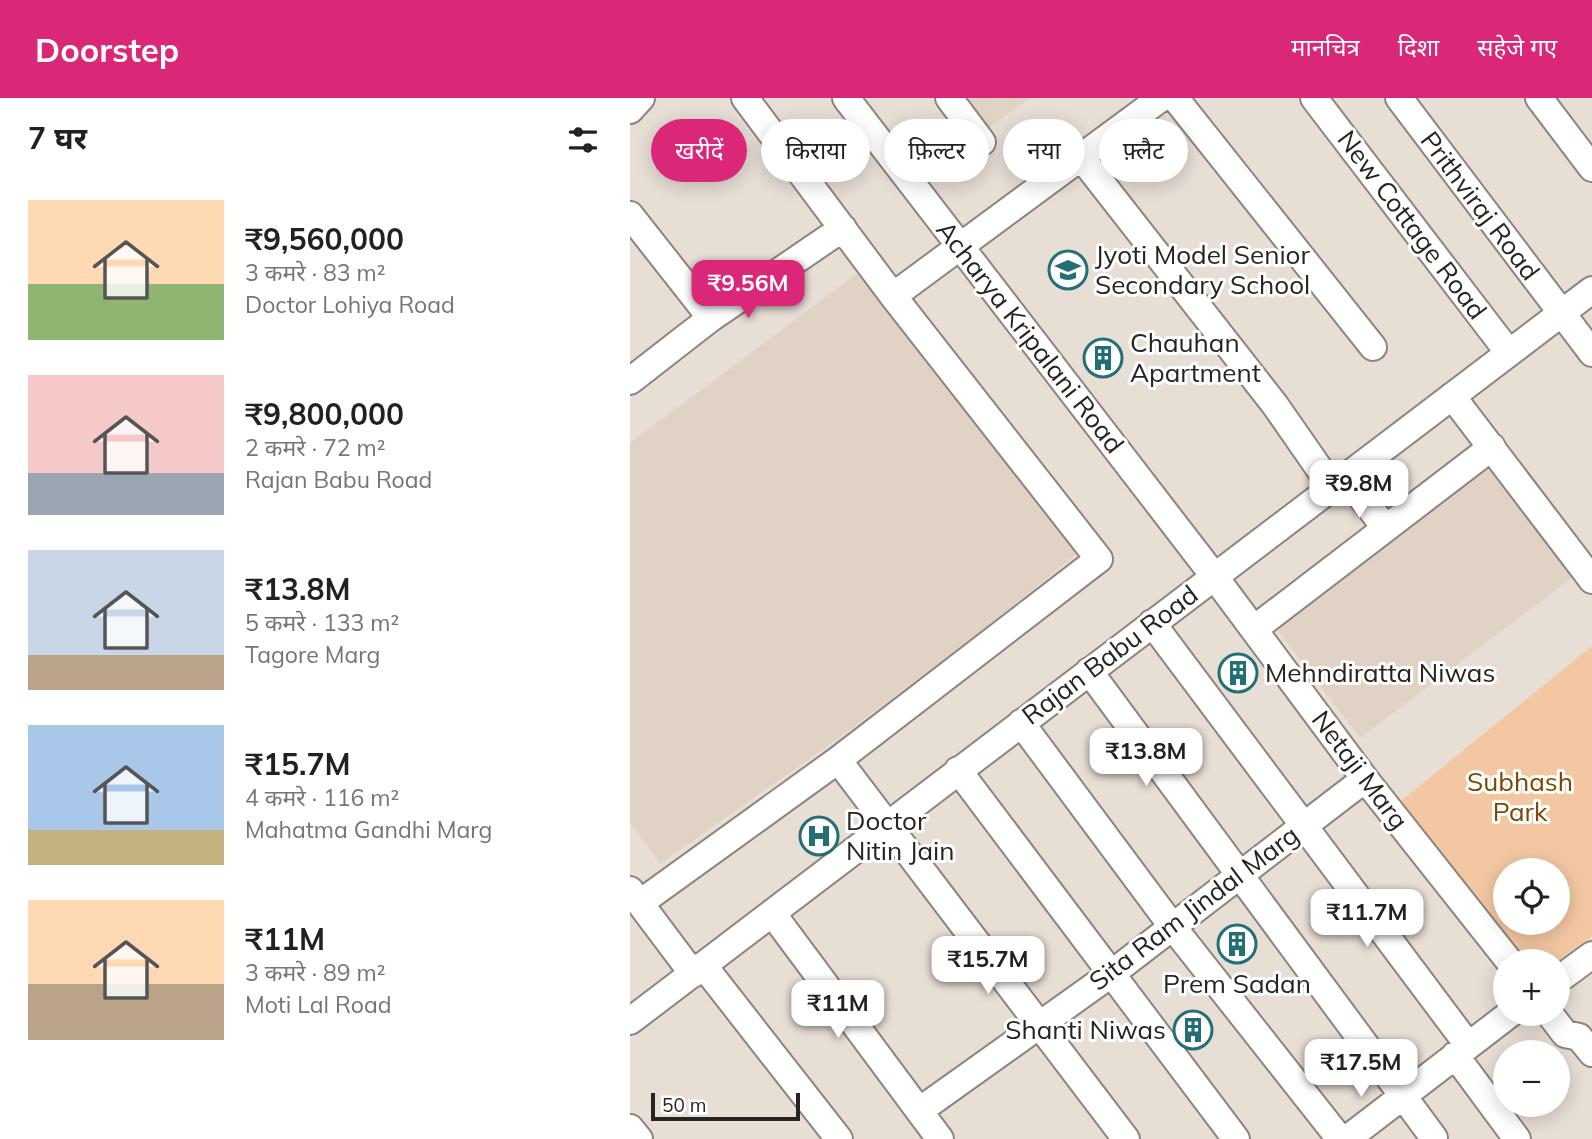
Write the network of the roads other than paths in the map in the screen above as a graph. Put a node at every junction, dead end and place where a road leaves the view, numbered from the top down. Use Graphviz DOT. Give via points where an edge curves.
graph roads {
  1 [pos="641,98"];
  2 [pos="745,98"];
  3 [pos="846,98"];
  4 [pos="949,98"];
  5 [pos="1161,98"];
  6 [pos="1175,98"];
  7 [pos="1314,98"];
  8 [pos="1399,98"];
  9 [pos="1539,98"];
  10 [pos="630,110"];
  11 [pos="965,119"];
  12 [pos="1085,154"];
  13 [pos="1085,162"];
  14 [pos="1592,168"];
  15 [pos="1046,182"];
  16 [pos="630,215"];
  17 [pos="843,228"];
  18 [pos="959,245"];
  19 [pos="1592,290"];
  20 [pos="893,296"];
  21 [pos="1562,313"];
  22 [pos="711,318"];
  23 [pos="1373,347"];
  24 [pos="1509,353"];
  25 [pos="1592,353"];
  26 [pos="630,381"];
  27 [pos="1452,396"];
  28 [pos="1492,447"];
  29 [pos="1339,482"];
  30 [pos="1380,521"];
  31 [pos="1214,576"];
  32 [pos="1592,580"];
  33 [pos="1152,623"];
  34 [pos="1254,629"];
  35 [pos="1089,671"];
  36 [pos="1021,723"];
  37 [pos="838,760"];
  38 [pos="958,770"];
  39 [pos="1365,779"];
  40 [pos="888,825"];
  41 [pos="1304,825"];
  42 [pos="1240,876"];
  43 [pos="635,897"];
  44 [pos="772,913"];
  45 [pos="1172,926"];
  46 [pos="1500,949"];
  47 [pos="1592,955"];
  48 [pos="698,970"];
  49 [pos="1570,971"];
  50 [pos="1111,974"];
  51 [pos="634,1009"];
  52 [pos="1038,1023"];
  53 [pos="1494,1026"];
  54 [pos="1558,1026"];
  55 [pos="1586,1045"];
  56 [pos="1462,1050"];
  57 [pos="1404,1097"];
  58 [pos="919,1111"];
  59 [pos="630,1128"];
  60 [pos="1434,1138"];
  61 [pos="639,1139"];
  62 [pos="839,1139"];
  63 [pos="940,1139"];
  64 [pos="1126,1139"];
  65 [pos="1236,1139"];
  66 [pos="1340,1139"];
  67 [pos="1347,1139"];
  68 [pos="1517,1139"];
  1 -- 10 [label="street"];
  2 -- 17 [label="street"];
  3 -- 18 [label="street, Acharya Kripalani Road"];
  4 -- 11 [label="street"];
  5 -- 12 [label="street"];
  6 -- 23 [label="street"];
  7 -- 24 [label="street, New Cottage Road"];
  8 -- 21 [label="street, Prithviraj Road"];
  9 -- 14 [label="street"];
  13 -- 29 [label="street"];
  15 -- 18 [label="street"];
  16 -- 22 [label="street"];
  17 -- 20 [label="street"];
  17 -- 22 [label="street"];
  18 -- 20 [label="street"];
  18 -- 31 [label="street, Acharya Kripalani Road"];
  19 -- 21 [label="street, Rajan Babu Road"];
  20 -- 37 [label="street" via="1099,559"];
  21 -- 24 [label="street, Rajan Babu Road"];
  21 -- 25 [label="street, Prithviraj Road"];
  22 -- 26 [label="street"];
  24 -- 27 [label="street, Rajan Babu Road"];
  27 -- 28 [label="street"];
  27 -- 29 [label="street, Rajan Babu Road"];
  28 -- 32 [label="street"];
  28 -- 34 [label="street"];
  29 -- 30 [label="street"];
  29 -- 31 [label="street, Rajan Babu Road"];
  31 -- 33 [label="street, Rajan Babu Road"];
  31 -- 34 [label="street, Netaji Marg"];
  33 -- 35 [label="street, Rajan Babu Road"];
  33 -- 41 [label="street"];
  34 -- 39 [label="street, Netaji Marg"];
  35 -- 36 [label="street, Rajan Babu Road"];
  35 -- 42 [label="street"];
  36 -- 38 [label="street, Rajan Babu Road"];
  36 -- 45 [label="street"];
  37 -- 40 [label="street"];
  37 -- 43 [label="street"];
  38 -- 40 [label="street, Rajan Babu Road"];
  38 -- 50 [label="street"];
  39 -- 41 [label="street, Sita Ram Jindal Marg"];
  39 -- 46 [label="street, Netaji Marg"];
  40 -- 44 [label="street, Rajan Babu Road"];
  40 -- 52 [label="street"];
  41 -- 42 [label="street, Sita Ram Jindal Marg"];
  41 -- 56 [label="street"];
  42 -- 45 [label="street, Sita Ram Jindal Marg"];
  42 -- 57 [label="street"];
  43 -- 48 [label="street"];
  44 -- 48 [label="street, Rajan Babu Road"];
  44 -- 58 [label="street"];
  45 -- 50 [label="street, Sita Ram Jindal Marg"];
  45 -- 66 [label="street"];
  47 -- 49 [label="street"];
  48 -- 51 [label="street, Rajan Babu Road"];
  48 -- 62 [label="street"];
  50 -- 52 [label="street, Sita Ram Jindal Marg"];
  50 -- 65 [label="street"];
  52 -- 58 [label="street, Sita Ram Jindal Marg"];
  52 -- 64 [label="street"];
  53 -- 56 [label="street"];
  54 -- 55 [label="street"];
  56 -- 57 [label="street"];
  56 -- 68 [label="street"];
  57 -- 60 [label="street"];
  57 -- 67 [label="street"];
  58 -- 63 [label="street"];
  59 -- 61 [label="street"];
}
